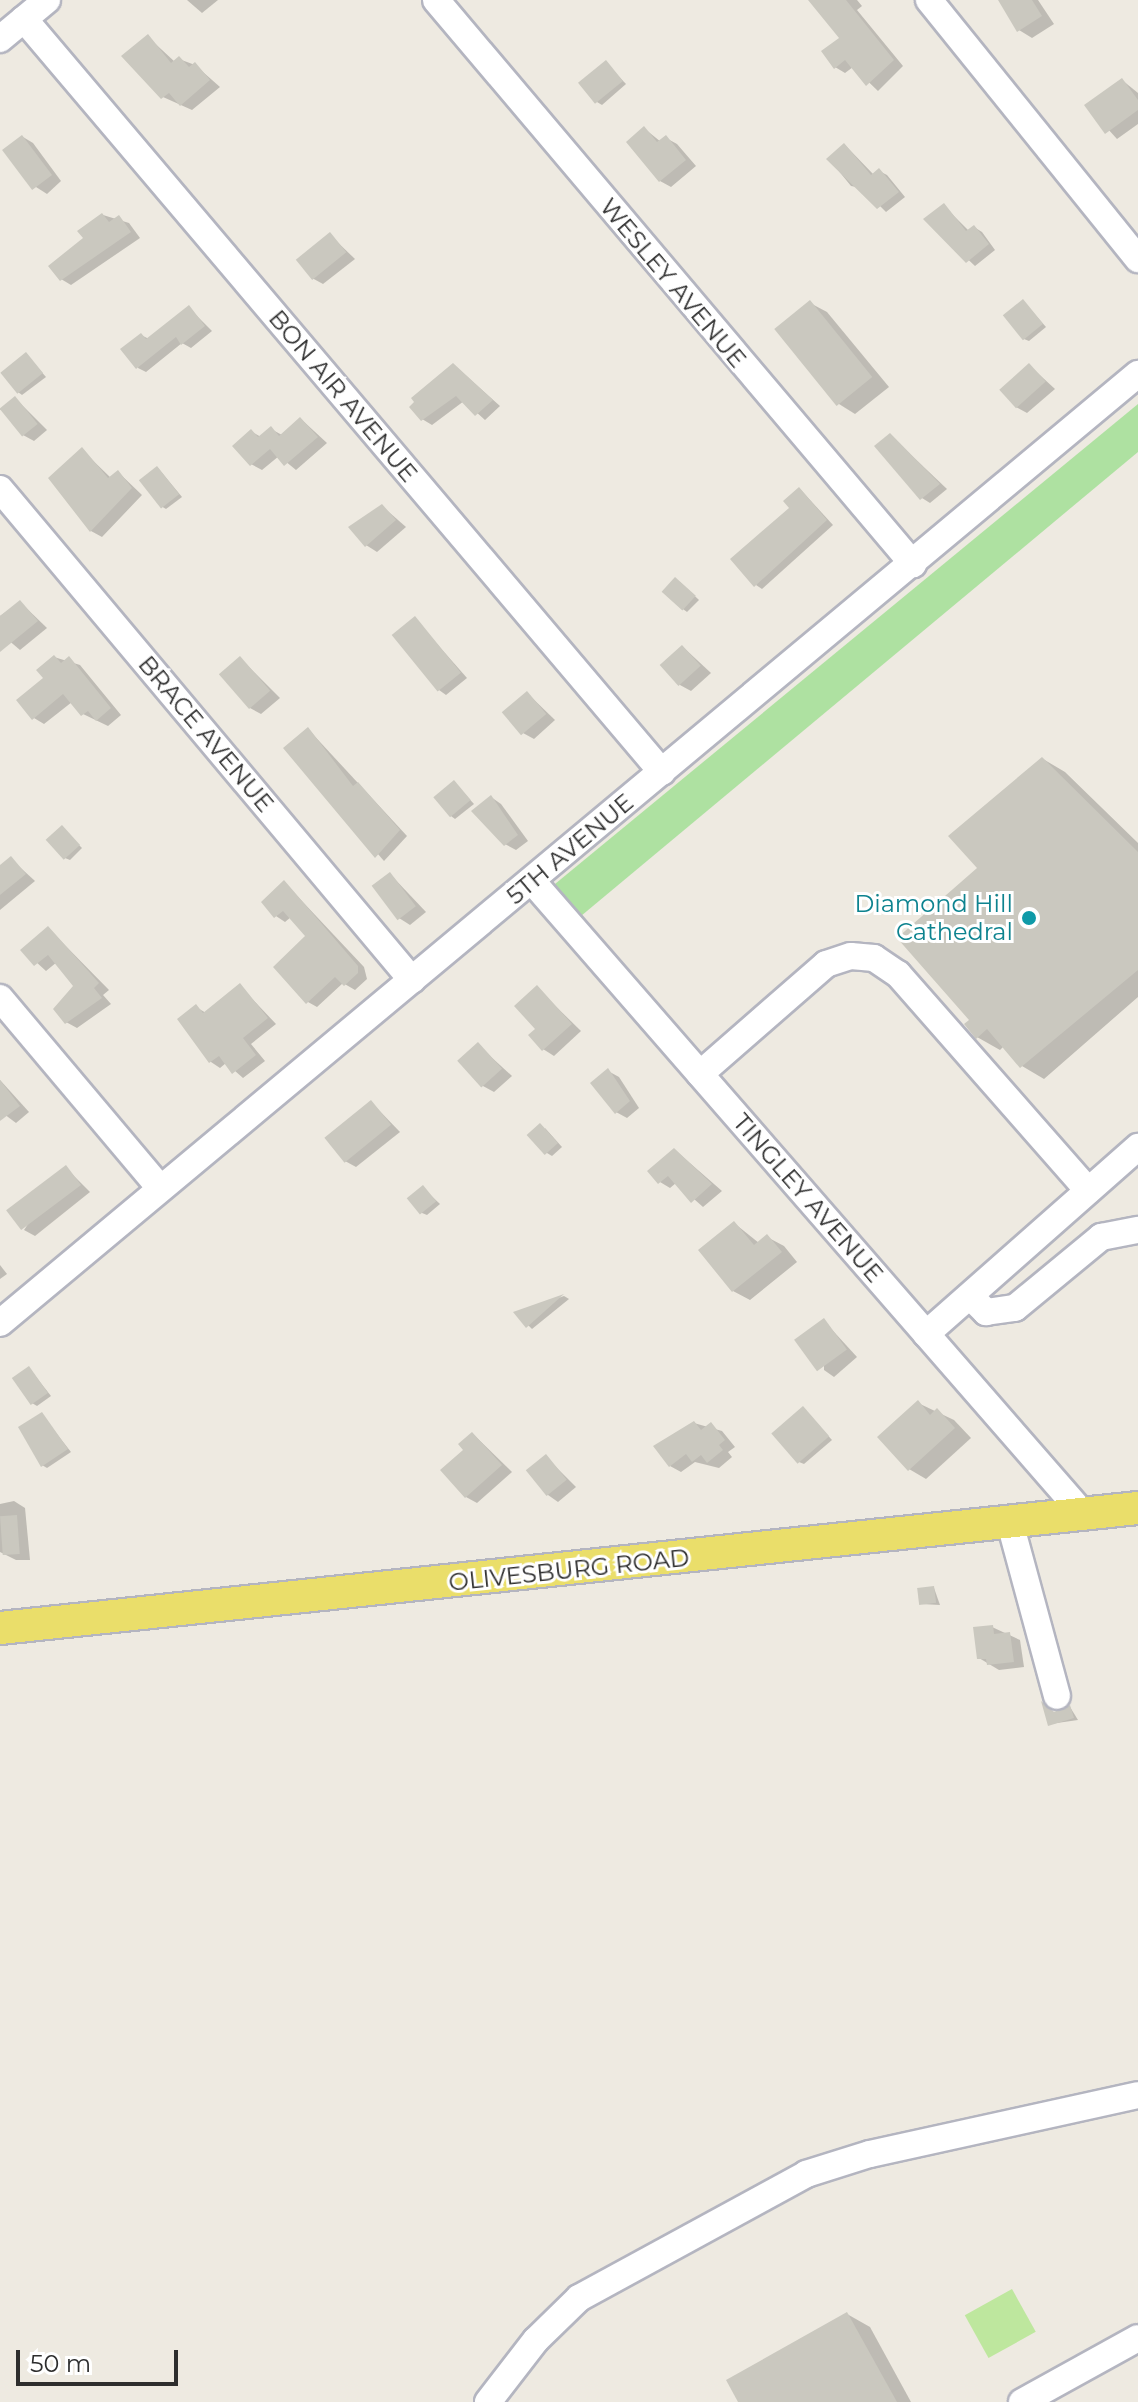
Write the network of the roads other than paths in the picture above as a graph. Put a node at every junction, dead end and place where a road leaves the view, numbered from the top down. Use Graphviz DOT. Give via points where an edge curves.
graph roads {
  1 [pos="47,0"];
  2 [pos="436,0"];
  3 [pos="929,0"];
  4 [pos="24,19"];
  5 [pos="0,39"];
  6 [pos="1138,259"];
  7 [pos="1138,374"];
  8 [pos="0,489"];
  9 [pos="913,564"];
  10 [pos="662,772"];
  11 [pos="532,881"];
  12 [pos="412,980"];
  13 [pos="0,998"];
  14 [pos="700,1074"];
  15 [pos="1138,1147"];
  16 [pos="160,1188"];
  17 [pos="1088,1190"];
  18 [pos="1138,1230"];
  19 [pos="970,1296"];
  20 [pos="0,1323"];
  21 [pos="926,1334"];
  22 [pos="1138,1508"];
  23 [pos="1084,1515"];
  24 [pos="1010,1523"];
  25 [pos="0,1628"];
  26 [pos="1057,1696"];
  27 [pos="1138,2095"];
  28 [pos="1138,2338"];
  29 [pos="488,2402"];
  30 [pos="1022,2402"];
  1 -- 4 [label="street"];
  2 -- 9 [label="street, WESLEY AVENUE"];
  3 -- 6 [label="street"];
  4 -- 5 [label="street"];
  4 -- 10 [label="street, BON AIR AVENUE"];
  7 -- 9 [label="street, 5TH AVENUE"];
  8 -- 12 [label="street, BRACE AVENUE"];
  9 -- 10 [label="street, 5TH AVENUE"];
  10 -- 11 [label="street, 5TH AVENUE"];
  11 -- 12 [label="street, 5TH AVENUE"];
  11 -- 14 [label="street, TINGLEY AVENUE"];
  12 -- 16 [label="street, 5TH AVENUE"];
  13 -- 16 [label="street"];
  14 -- 17 [label="street" via="826,964 851,956 874,958 898,974"];
  14 -- 21 [label="street, TINGLEY AVENUE"];
  15 -- 17 [label="street"];
  16 -- 20 [label="street, 5TH AVENUE"];
  17 -- 19 [label="street"];
  18 -- 19 [label="street" via="1101,1237 1028,1299 1001,1313 986,1312"];
  19 -- 21 [label="street"];
  21 -- 23 [label="street, TINGLEY AVENUE"];
  22 -- 23 [label="main road, OLIVESBURG ROAD"];
  23 -- 24 [label="main road, OLIVESBURG ROAD"];
  24 -- 25 [label="main road, OLIVESBURG ROAD"];
  24 -- 26 [label="street"];
  27 -- 29 [label="street" via="870,2154 806,2174 579,2298 536,2340"];
  28 -- 30 [label="street"];
}
